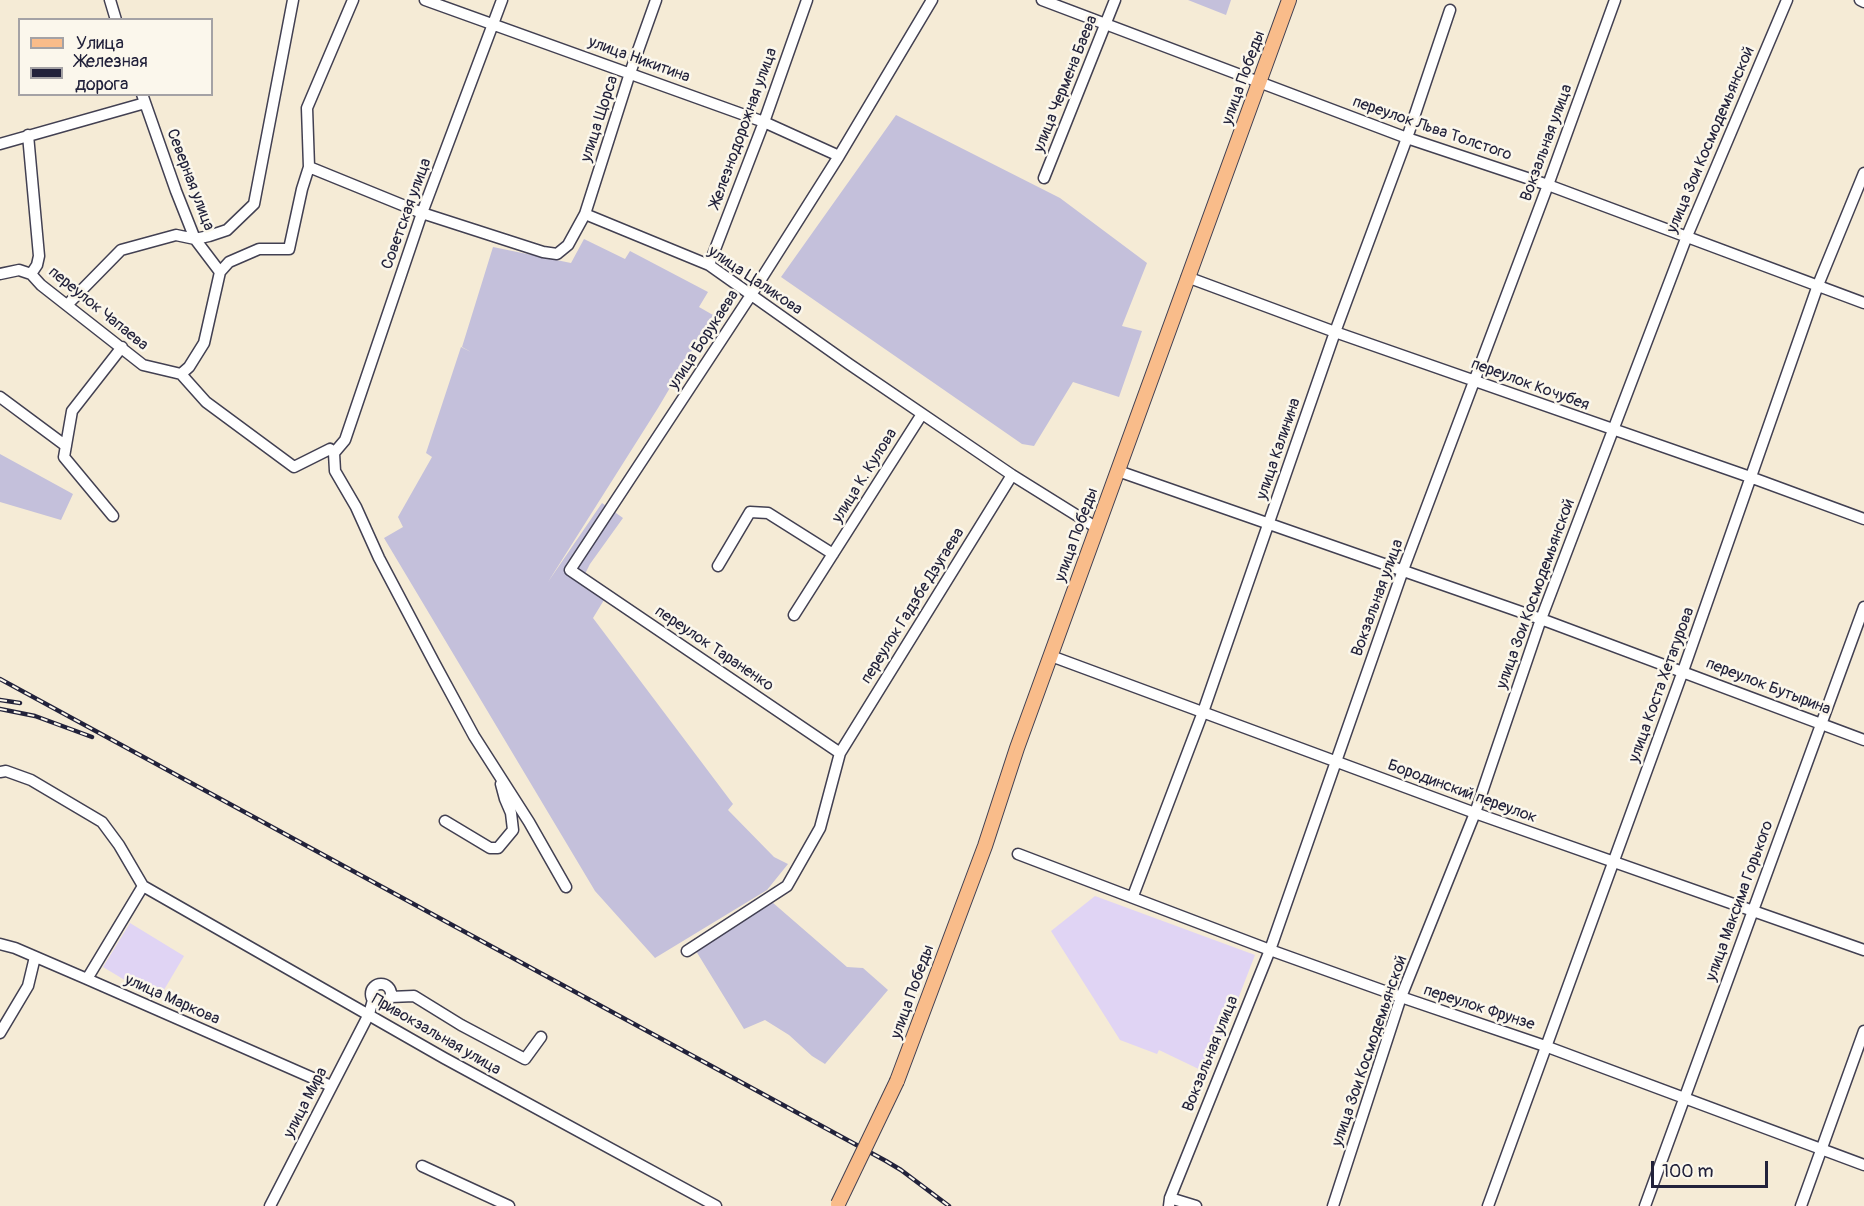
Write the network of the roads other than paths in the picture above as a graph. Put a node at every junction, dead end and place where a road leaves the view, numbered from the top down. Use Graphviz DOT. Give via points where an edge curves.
graph roads {
  1 [pos="110,0"];
  2 [pos="293,0"];
  3 [pos="353,0"];
  4 [pos="426,0"];
  5 [pos="502,0"];
  6 [pos="656,0"];
  7 [pos="807,0"];
  8 [pos="932,0"];
  9 [pos="1042,0"];
  10 [pos="1115,0"];
  11 [pos="1289,0"];
  12 [pos="1615,0"];
  13 [pos="1786,0"];
  14 [pos="1860,0"];
  15 [pos="1864,2"];
  16 [pos="1450,9"];
  17 [pos="115,18"];
  18 [pos="1107,24"];
  19 [pos="493,25"];
  20 [pos="630,73"];
  21 [pos="1261,82"];
  22 [pos="144,99"];
  23 [pos="764,122"];
  24 [pos="28,135"];
  25 [pos="1407,138"];
  26 [pos="0,144"];
  27 [pos="838,156"];
  28 [pos="309,167"];
  29 [pos="1864,173"];
  30 [pos="1044,178"];
  31 [pos="1548,185"];
  32 [pos="422,213"];
  33 [pos="585,214"];
  34 [pos="1687,236"];
  35 [pos="195,239"];
  36 [pos="709,265"];
  37 [pos="220,272"];
  38 [pos="0,274"];
  39 [pos="32,274"];
  40 [pos="1187,277"];
  41 [pos="1818,285"];
  42 [pos="751,295"];
  43 [pos="1864,303"];
  44 [pos="67,304"];
  45 [pos="1335,332"];
  46 [pos="122,347"];
  47 [pos="181,375"];
  48 [pos="1475,381"];
  49 [pos="0,397"];
  50 [pos="922,414"];
  51 [pos="1612,430"];
  52 [pos="66,446"];
  53 [pos="334,453"];
  54 [pos="1118,471"];
  55 [pos="1012,475"];
  56 [pos="1750,477"];
  57 [pos="113,516"];
  58 [pos="1864,519"];
  59 [pos="1270,524"];
  60 [pos="1097,528"];
  61 [pos="833,554"];
  62 [pos="718,566"];
  63 [pos="570,570"];
  64 [pos="1403,570"];
  65 [pos="1864,607"];
  66 [pos="794,615"];
  67 [pos="1541,619"];
  68 [pos="1051,656"];
  69 [pos="1683,670"];
  70 [pos="1203,712"];
  71 [pos="1822,724"];
  72 [pos="1864,740"];
  73 [pos="840,753"];
  74 [pos="1336,762"];
  75 [pos="0,772"];
  76 [pos="499,774"];
  77 [pos="1475,813"];
  78 [pos="446,820"];
  79 [pos="1018,854"];
  80 [pos="1614,862"];
  81 [pos="143,886"];
  82 [pos="566,887"];
  83 [pos="1133,896"];
  84 [pos="1752,910"];
  85 [pos="0,944"];
  86 [pos="1270,950"];
  87 [pos="687,951"];
  88 [pos="1864,951"];
  89 [pos="36,957"];
  90 [pos="87,979"];
  91 [pos="393,995"];
  92 [pos="1401,997"];
  93 [pos="376,1002"];
  94 [pos="369,1014"];
  95 [pos="1864,1031"];
  96 [pos="0,1033"];
  97 [pos="541,1038"];
  98 [pos="1545,1046"];
  99 [pos="331,1086"];
  100 [pos="1683,1098"];
  101 [pos="1822,1148"];
  102 [pos="422,1166"];
  103 [pos="1864,1166"];
  104 [pos="1169,1202"];
  105 [pos="838,1205"];
  106 [pos="270,1206"];
  107 [pos="509,1206"];
  108 [pos="716,1206"];
  109 [pos="1196,1206"];
  110 [pos="1333,1206"];
  111 [pos="1488,1206"];
  112 [pos="1645,1206"];
  113 [pos="1802,1206"];
  1 -- 17 [label="street"];
  2 -- 35 [label="street" via="254,204 226,230"];
  3 -- 28 [label="street" via="307,108"];
  4 -- 19 [label="street, улица Никитина"];
  5 -- 19 [label="street, Советская улица"];
  6 -- 20 [label="street, улица Щорса"];
  7 -- 23 [label="street, Железнодорожная улица"];
  8 -- 27 [label="street, улица Борукаева"];
  9 -- 18 [label="street, переулок Льва Толстого"];
  10 -- 18 [label="street, улица Чермена Баева"];
  11 -- 21 [label="main road, улица Победы"];
  12 -- 31 [label="street, Вокзальная улица"];
  13 -- 34 [label="street, улица Зои Космодемьянской"];
  14 -- 15 [label="street"];
  16 -- 25 [label="street, улица Калинина"];
  18 -- 21 [label="street, переулок Льва Толстого"];
  18 -- 30 [label="street, улица Чермена Баева"];
  19 -- 20 [label="street, улица Никитина"];
  19 -- 32 [label="street, Советская улица"];
  20 -- 23 [label="street, улица Никитина"];
  20 -- 33 [label="street, улица Щорса"];
  21 -- 25 [label="street, переулок Льва Толстого"];
  21 -- 40 [label="main road, улица Победы"];
  22 -- 24 [label="street"];
  22 -- 35 [label="street, Северная улица"];
  23 -- 27 [label="street, улица Никитина"];
  23 -- 36 [label="street, Железнодорожная улица"];
  24 -- 26 [label="street"];
  24 -- 39 [label="street" via="39,256"];
  25 -- 31 [label="street, переулок Льва Толстого"];
  25 -- 45 [label="street, улица Калинина"];
  27 -- 42 [label="street, улица Борукаева"];
  28 -- 32 [label="street"];
  28 -- 37 [label="street" via="289,249 259,249 229,262"];
  29 -- 41 [label="street, улица Коста Хетагурова"];
  31 -- 34 [label="street, переулок Льва Толстого"];
  31 -- 48 [label="street, Вокзальная улица"];
  32 -- 33 [label="street" via="557,254 568,245"];
  32 -- 53 [label="street, Советская улица" via="345,440"];
  33 -- 36 [label="street, улица Цаликова"];
  34 -- 41 [label="street, переулок Льва Толстого"];
  34 -- 51 [label="street, улица Зои Космодемьянской"];
  35 -- 37 [label="street, Северная улица"];
  35 -- 44 [label="street" via="176,236 121,250"];
  36 -- 42 [label="street, улица Цаликова"];
  37 -- 47 [label="street" via="204,343"];
  38 -- 39 [label="street" via="19,270"];
  39 -- 44 [label="street, переулок Чапаева" via="40,285"];
  40 -- 45 [label="street, переулок Кочубея"];
  40 -- 54 [label="main road, улица Победы"];
  41 -- 43 [label="street, переулок Льва Толстого"];
  41 -- 56 [label="street, улица Коста Хетагурова"];
  42 -- 50 [label="street, улица Цаликова"];
  42 -- 63 [label="street, улица Борукаева"];
  44 -- 46 [label="street, переулок Чапаева"];
  45 -- 48 [label="street, переулок Кочубея"];
  45 -- 59 [label="street, улица Калинина"];
  46 -- 47 [label="street, переулок Чапаева" via="143,365"];
  46 -- 52 [label="street" via="72,411"];
  47 -- 53 [label="street" via="206,402 294,467 330,449"];
  48 -- 51 [label="street, переулок Кочубея"];
  48 -- 64 [label="street, Вокзальная улица"];
  49 -- 52 [label="street"];
  50 -- 55 [label="street, улица Цаликова"];
  50 -- 61 [label="street, улица К. Кулова"];
  51 -- 56 [label="street, переулок Кочубея"];
  51 -- 67 [label="street, улица Зои Космодемьянской"];
  52 -- 57 [label="street" via="64,457"];
  53 -- 76 [label="street" via="336,471 379,558 474,736"];
  54 -- 59 [label="street, переулок Бутырина"];
  54 -- 60 [label="main road, улица Победы"];
  55 -- 60 [label="street, улица Цаликова"];
  55 -- 73 [label="street, переулок Гадзбе Дзугаева"];
  56 -- 58 [label="street, переулок Кочубея"];
  56 -- 69 [label="street, улица Коста Хетагурова"];
  59 -- 64 [label="street, переулок Бутырина"];
  59 -- 70 [label="street, улица Калинина"];
  60 -- 68 [label="main road, улица Победы"];
  61 -- 62 [label="street" via="768,513 750,512"];
  61 -- 66 [label="street, улица К. Кулова"];
  63 -- 73 [label="street, переулок Тараненко"];
  64 -- 67 [label="street, переулок Бутырина"];
  64 -- 74 [label="street, Вокзальная улица"];
  65 -- 71 [label="street, улица Максима Горького"];
  67 -- 69 [label="street, переулок Бутырина"];
  67 -- 77 [label="street, улица Зои Космодемьянской"];
  68 -- 70 [label="street, Бородинский переулок"];
  68 -- 105 [label="main road, улица Победы, bridge" via="897,1081"];
  69 -- 71 [label="street, переулок Бутырина"];
  69 -- 80 [label="street, улица Коста Хетагурова"];
  70 -- 74 [label="street, Бородинский переулок"];
  70 -- 83 [label="street, улица Калинина"];
  71 -- 72 [label="street, переулок Бутырина"];
  71 -- 84 [label="street, улица Максима Горького"];
  73 -- 87 [label="street, переулок Гадзбе Дзугаева" via="820,828 787,886"];
  74 -- 77 [label="street, Бородинский переулок"];
  74 -- 86 [label="street, Вокзальная улица"];
  75 -- 81 [label="street" via="31,780 102,822"];
  76 -- 78 [label="street" via="513,830 498,848 490,848"];
  76 -- 82 [label="street"];
  77 -- 80 [label="street, Бородинский переулок"];
  77 -- 92 [label="street, улица Зои Космодемьянской"];
  79 -- 83 [label="street, переулок Фрунзе"];
  80 -- 84 [label="street, Бородинский переулок"];
  80 -- 98 [label="street, улица Коста Хетагурова"];
  81 -- 90 [label="street"];
  81 -- 94 [label="street, Привокзальная улица"];
  83 -- 86 [label="street, переулок Фрунзе"];
  84 -- 88 [label="street, Бородинский переулок"];
  84 -- 100 [label="street, улица Максима Горького"];
  85 -- 89 [label="street, улица Маркова"];
  86 -- 92 [label="street, переулок Фрунзе"];
  86 -- 104 [label="street, Вокзальная улица"];
  89 -- 90 [label="street, улица Маркова"];
  89 -- 96 [label="street" via="28,986"];
  90 -- 99 [label="street, улица Маркова"];
  91 -- 93 [label="street" via="386,1002"];
  91 -- 93 [label="street" via="378,984 371,991"];
  91 -- 97 [label="street" via="414,996 525,1059"];
  92 -- 98 [label="street, переулок Фрунзе"];
  92 -- 110 [label="street, улица Зои Космодемьянской"];
  93 -- 94 [label="street, улица Мира"];
  94 -- 99 [label="street, улица Мира"];
  94 -- 108 [label="street, Привокзальная улица"];
  95 -- 101 [label="street"];
  98 -- 100 [label="street, переулок Фрунзе"];
  98 -- 111 [label="street, улица Коста Хетагурова"];
  99 -- 106 [label="street, улица Мира"];
  100 -- 101 [label="street, переулок Фрунзе"];
  100 -- 112 [label="street, улица Максима Горького"];
  101 -- 103 [label="street, переулок Фрунзе"];
  101 -- 113 [label="street"];
  102 -- 107 [label="street"];
  104 -- 109 [label="street"];
}
